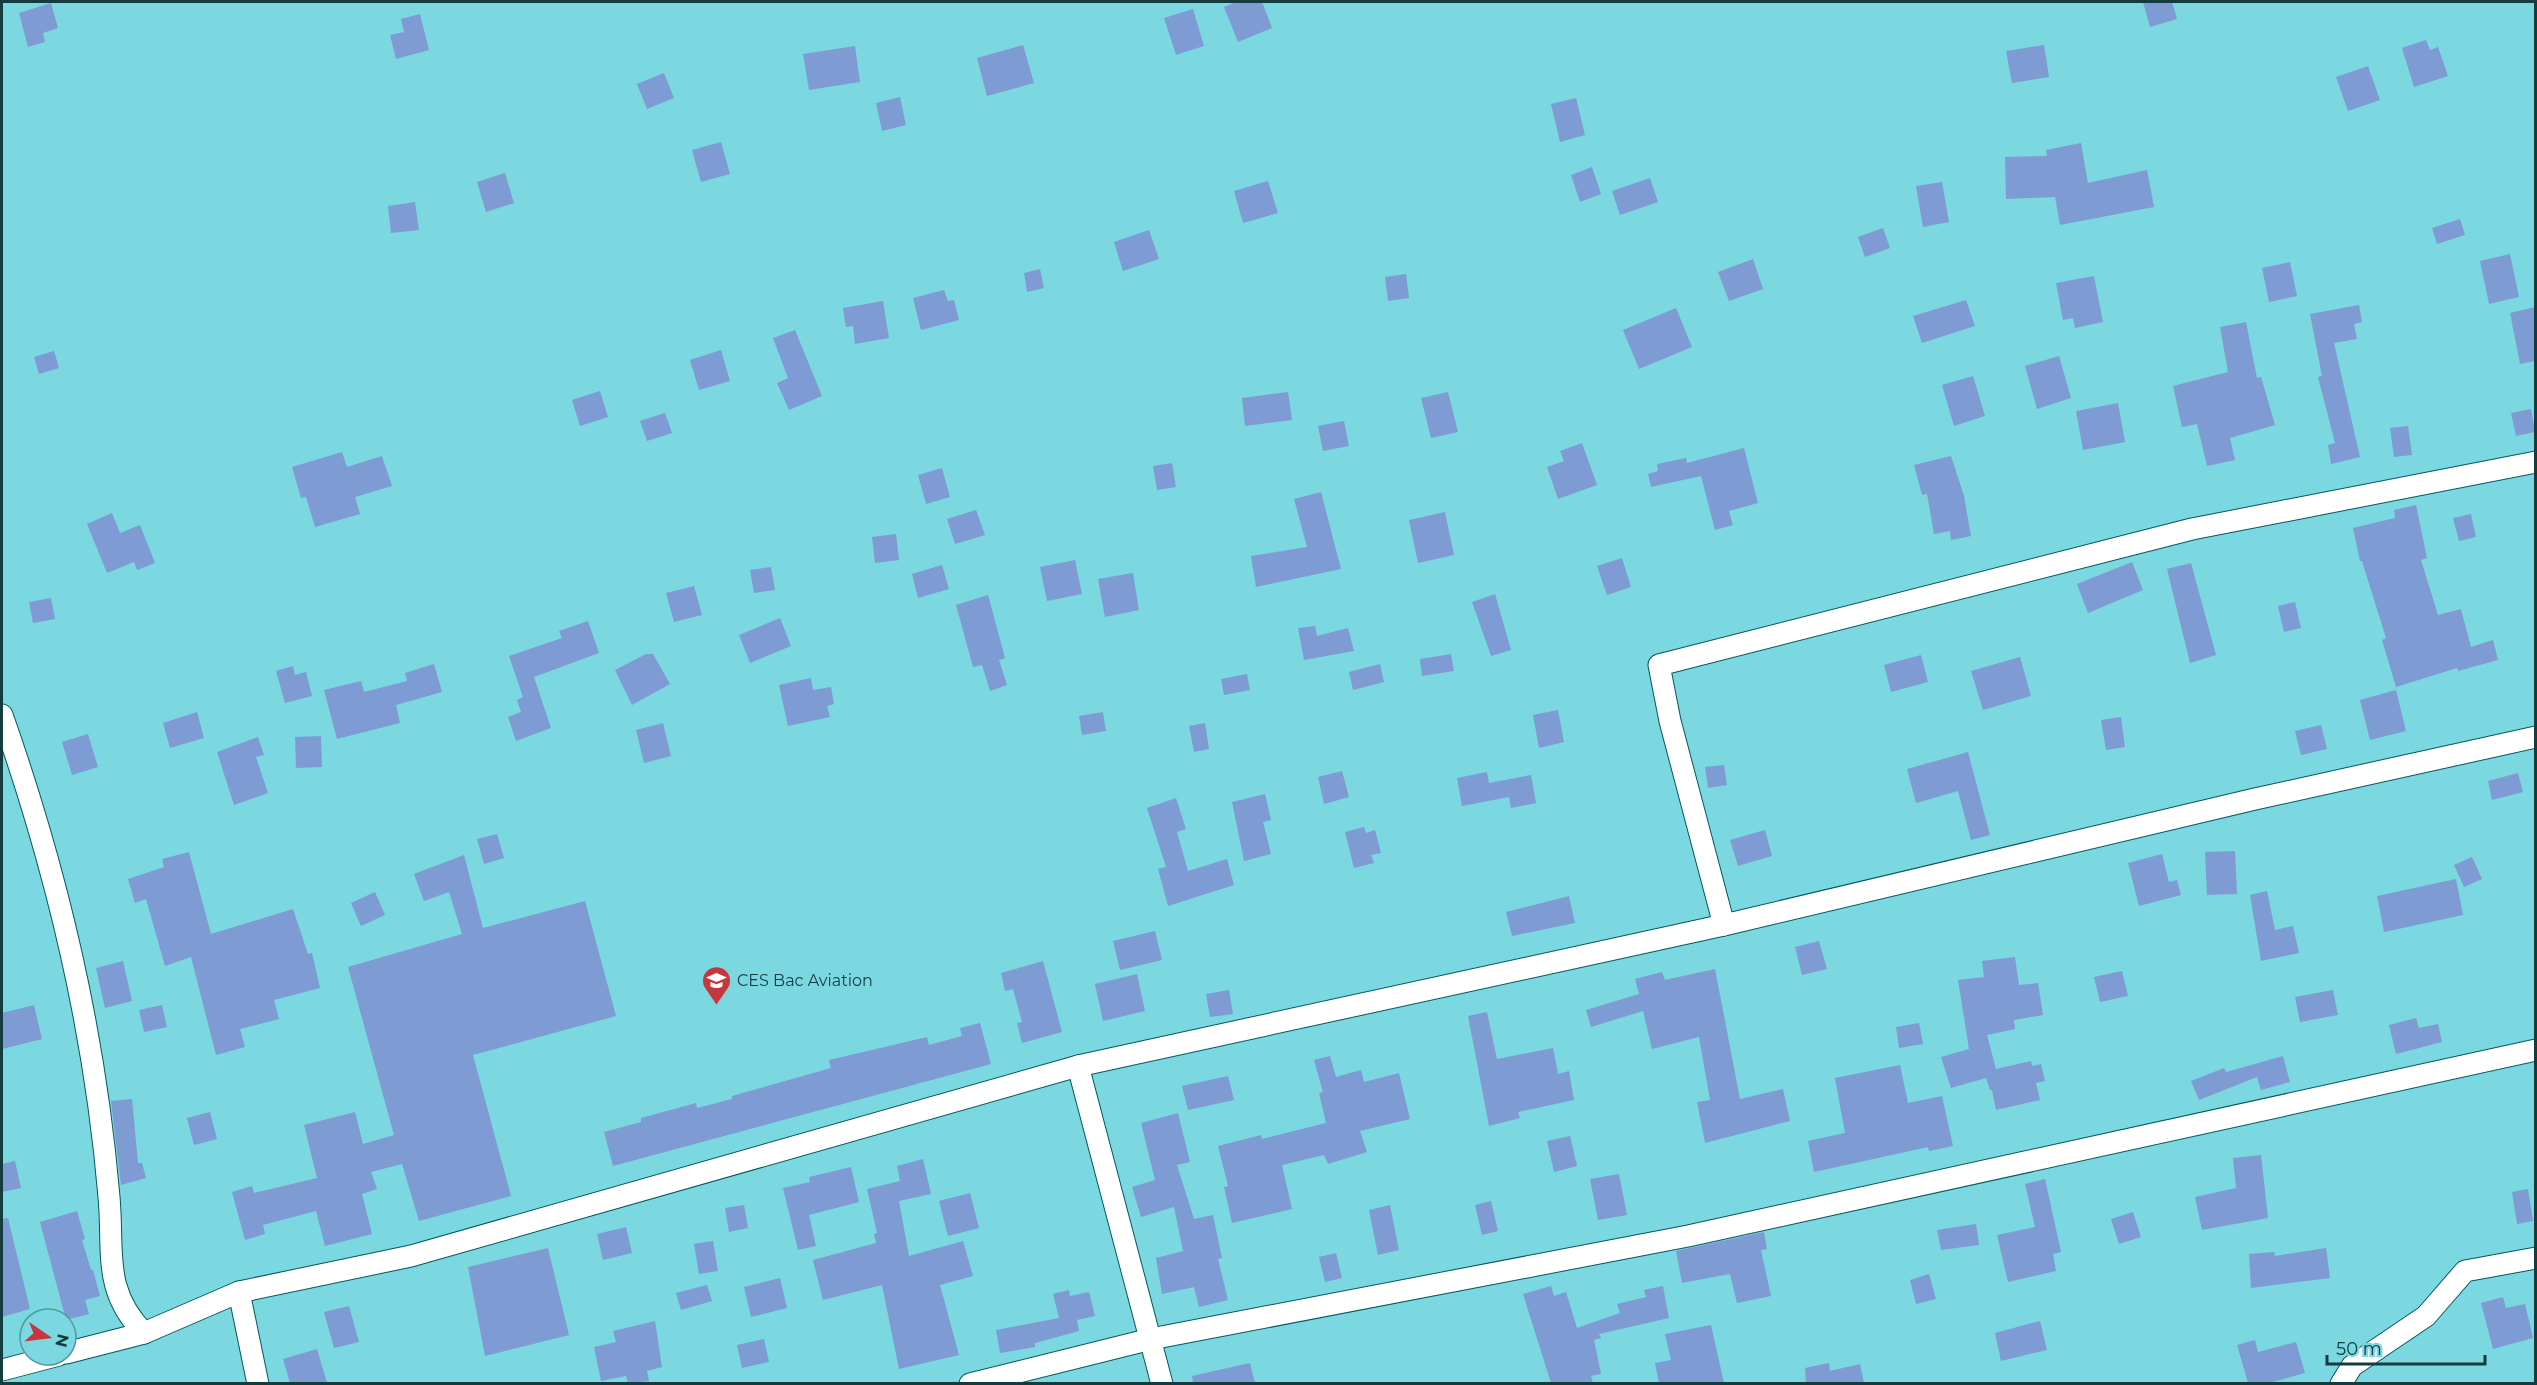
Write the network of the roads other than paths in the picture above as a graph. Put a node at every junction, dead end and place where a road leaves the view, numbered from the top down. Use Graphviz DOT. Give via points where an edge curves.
graph roads {
  1 [pos="2535,462"];
  2 [pos="2,715"];
  3 [pos="2535,737"];
  4 [pos="1724,926"];
  5 [pos="2535,1050"];
  6 [pos="1078,1066"];
  7 [pos="2535,1258"];
  8 [pos="239,1292"];
  9 [pos="144,1333"];
  10 [pos="1151,1339"];
  11 [pos="78,1350"];
  12 [pos="18,1366"];
  13 [pos="2,1370"];
  14 [pos="258,1383"];
  15 [pos="970,1383"];
  16 [pos="1162,1383"];
  17 [pos="2341,1383"];
  1 -- 4 [label="street" via="2192,529 1659,665"];
  2 -- 9 [label="street" via="55,884 84,1006 103,1121 113,1276 121,1306"];
  3 -- 4 [label="street" via="2255,799"];
  4 -- 6 [label="street"];
  5 -- 10 [label="street" via="1688,1236"];
  6 -- 8 [label="street" via="411,1256"];
  6 -- 10 [label="street"];
  7 -- 17 [label="street" via="2465,1271 2426,1316 2352,1366"];
  8 -- 9 [label="street"];
  8 -- 14 [label="street"];
  9 -- 11 [label="street"];
  10 -- 15 [label="street"];
  10 -- 16 [label="street"];
  12 -- 13 [label="street"];
}
